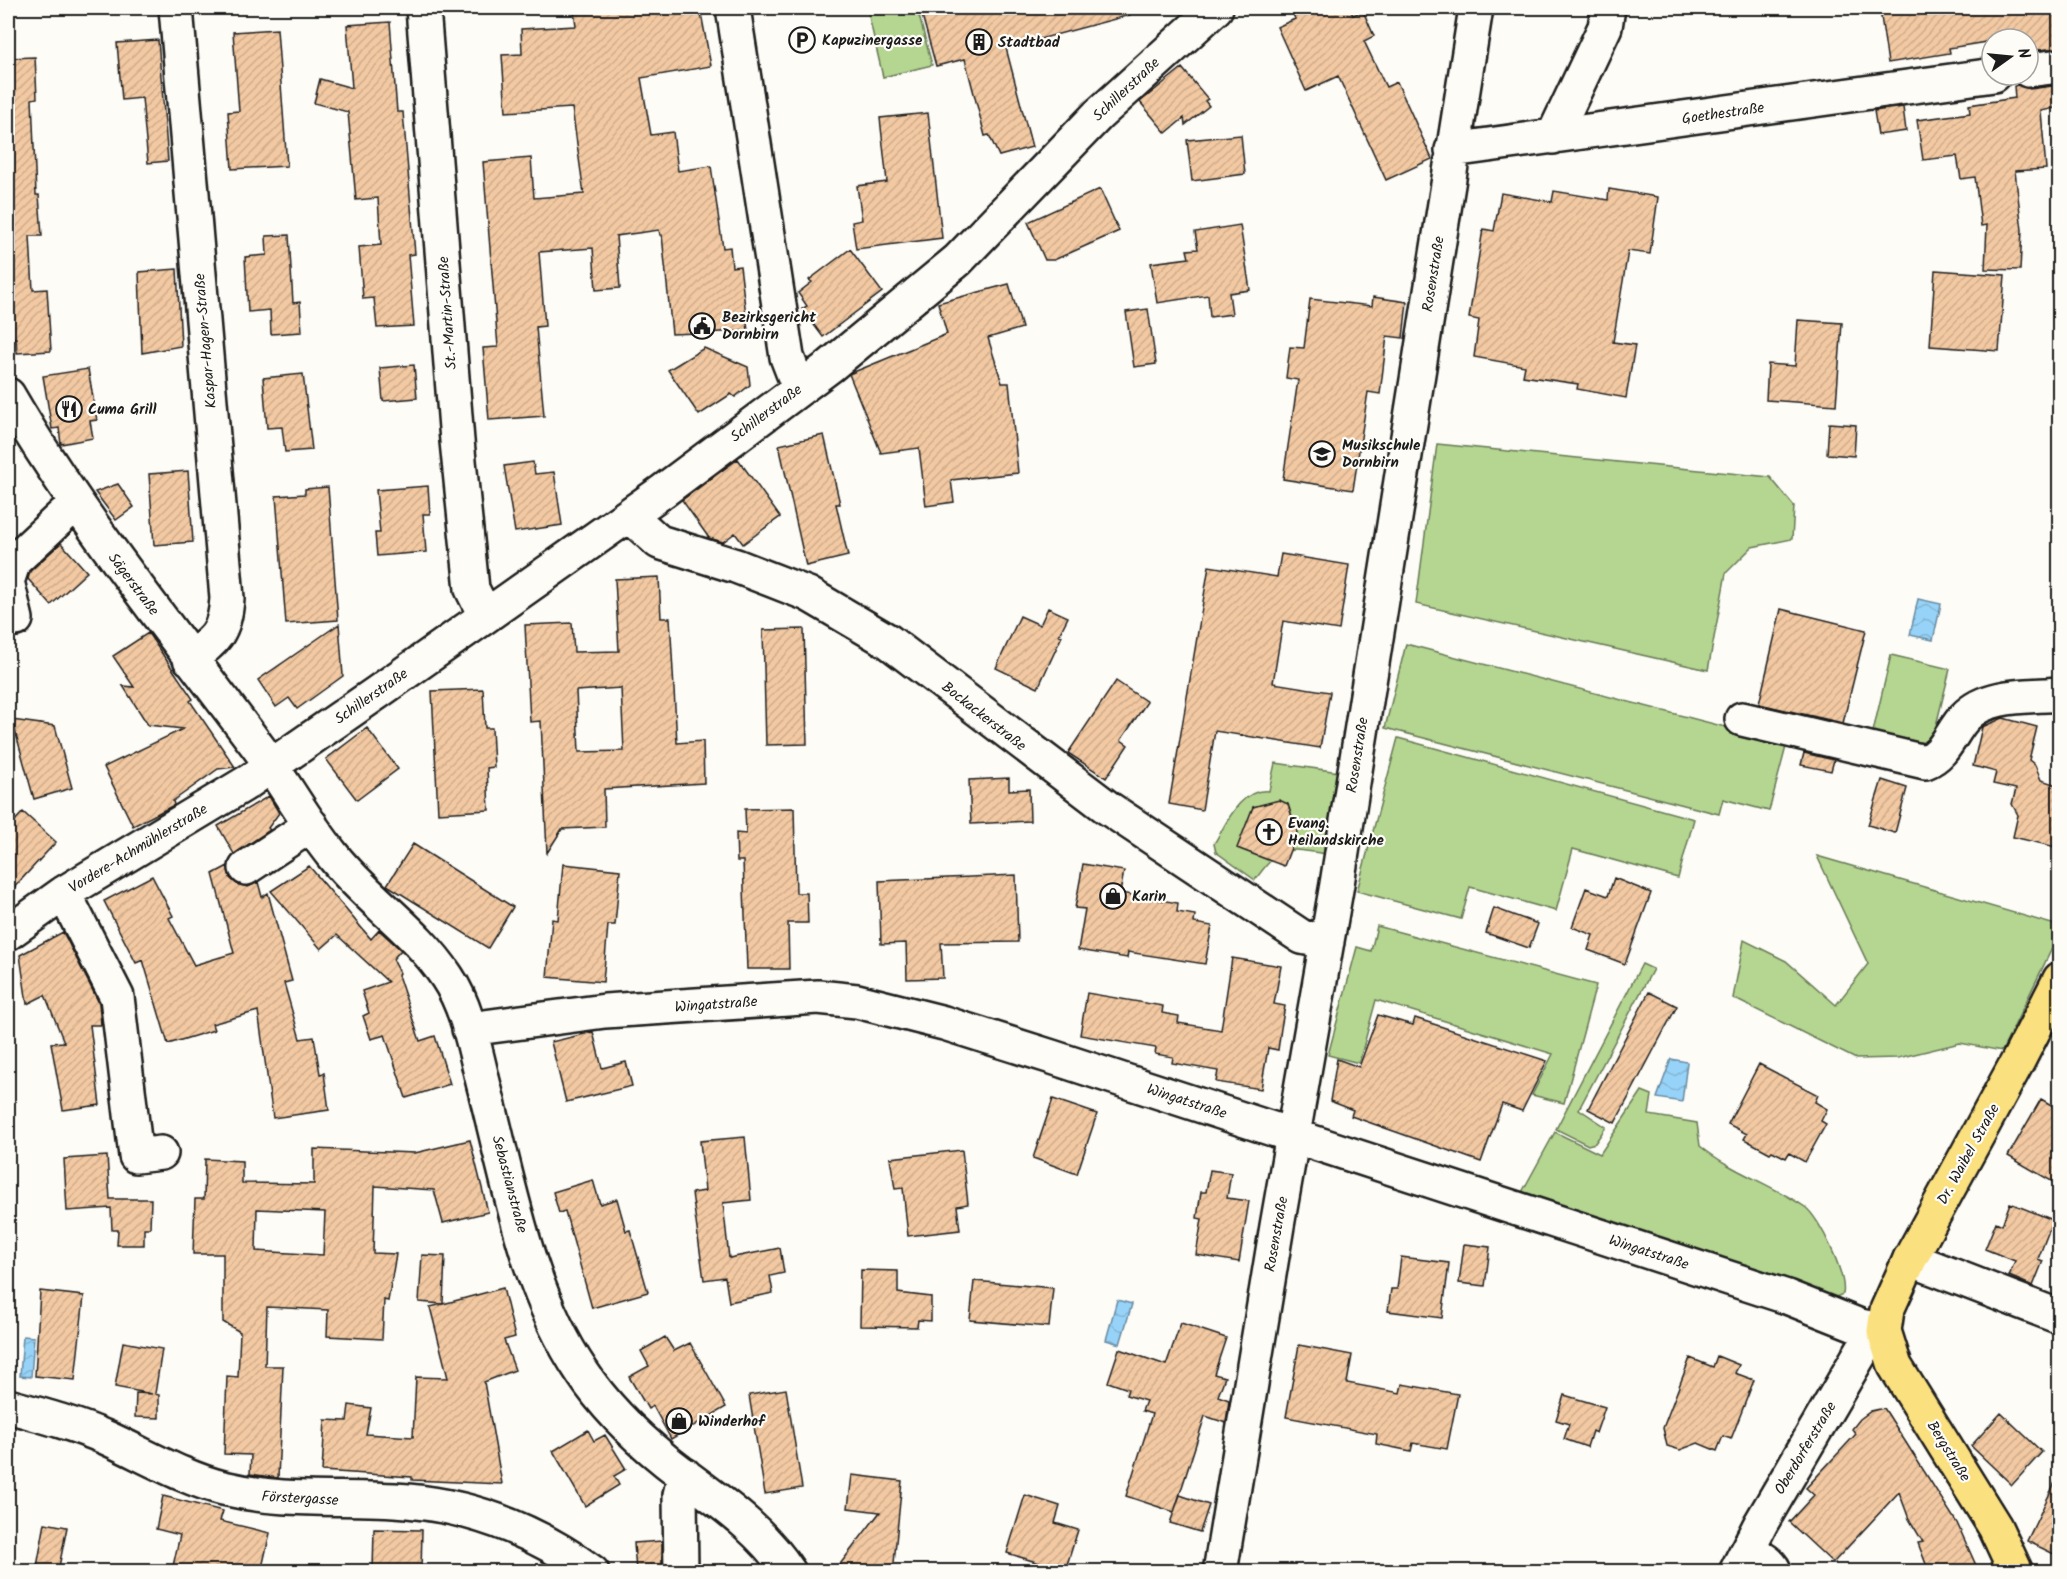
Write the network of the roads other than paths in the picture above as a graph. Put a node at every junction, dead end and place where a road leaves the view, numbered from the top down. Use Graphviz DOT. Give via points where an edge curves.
graph roads {
  1 [pos="176,8"];
  2 [pos="423,8"];
  3 [pos="733,8"];
  4 [pos="1216,8"];
  5 [pos="1476,8"];
  6 [pos="1608,8"];
  7 [pos="2060,66"];
  8 [pos="2040,68"];
  9 [pos="1980,77"];
  10 [pos="1554,137"];
  11 [pos="1452,150"];
  12 [pos="799,388"];
  13 [pos="8,395"];
  14 [pos="75,504"];
  15 [pos="629,515"];
  16 [pos="8,579"];
  17 [pos="8,585"];
  18 [pos="485,615"];
  19 [pos="16,619"];
  20 [pos="190,659"];
  21 [pos="2060,694"];
  22 [pos="1742,719"];
  23 [pos="271,766"];
  24 [pos="311,825"];
  25 [pos="246,868"];
  26 [pos="64,893"];
  27 [pos="8,933"];
  28 [pos="1327,942"];
  29 [pos="2060,979"];
  30 [pos="469,1029"];
  31 [pos="1294,1136"];
  32 [pos="161,1153"];
  33 [pos="1910,1259"];
  34 [pos="2060,1317"];
  35 [pos="1884,1331"];
  36 [pos="8,1406"];
  37 [pos="684,1475"];
  38 [pos="1741,1562"];
  39 [pos="592,1572"];
  40 [pos="681,1572"];
  41 [pos="789,1572"];
  42 [pos="1220,1572"];
  43 [pos="1775,1572"];
  44 [pos="2016,1572"];
  1 -- 20 [label="street, Kaspar-Hagen-Straße" via="227,598 226,618 216,638"];
  2 -- 18 [label="street, St.-Martin-Straße" via="472,590"];
  3 -- 12 [label="street" via="787,357"];
  4 -- 12 [label="street, Schillerstraße" via="1098,115 958,260"];
  5 -- 11 [label="street, Rosenstraße"];
  6 -- 10 [label="street" via="1605,27"];
  7 -- 8 [label="street"];
  9 -- 10 [label="street, Goethestraße"];
  10 -- 11 [label="street, Goethestraße"];
  11 -- 28 [label="street, Rosenstraße"];
  12 -- 15 [label="street, Schillerstraße"];
  13 -- 14 [label="street, Sägerstraße"];
  14 -- 16 [label="street" via="14,561"];
  14 -- 20 [label="street, Sägerstraße"];
  15 -- 18 [label="street, Schillerstraße"];
  15 -- 28 [label="street, Bockackerstraße" via="659,542 805,593 888,641 1108,808 1302,937"];
  17 -- 19 [label="street"];
  18 -- 23 [label="street, Schillerstraße"];
  20 -- 23 [label="street, Sägerstraße"];
  21 -- 22 [label="street" via="1980,705 1965,717 1937,757 1925,762"];
  23 -- 24 [label="street, Sebastianstraße"];
  23 -- 26 [label="street, Vordere-Achmühlerstraße"];
  24 -- 25 [label="street"];
  24 -- 30 [label="street, Sebastianstraße" via="334,857 420,943 449,979"];
  26 -- 27 [label="street, Vordere-Achmühlerstraße"];
  26 -- 32 [label="street" via="117,997 136,1156"];
  28 -- 31 [label="street, Rosenstraße"];
  29 -- 33 [label="main road, Dr. Waibel Straße"];
  30 -- 31 [label="street, Wingatstraße" via="617,1010 818,997 857,1001 954,1026"];
  30 -- 37 [label="street, Sebastianstraße" via="523,1235 556,1332 608,1407"];
  31 -- 35 [label="street, Wingatstraße"];
  31 -- 42 [label="street, Rosenstraße"];
  33 -- 34 [label="street"];
  33 -- 35 [label="main road, Dr. Waibel Straße" via="1887,1310"];
  35 -- 38 [label="street, Oberdorferstraße" via="1864,1347"];
  35 -- 44 [label="main road, Bergstraße" via="1895,1366 1995,1527"];
  36 -- 39 [label="street, Förstergasse" via="105,1437 208,1484 256,1496 408,1501 459,1509 508,1524 558,1548"];
  37 -- 40 [label="street" via="680,1495"];
  37 -- 41 [label="street, Sebastianstraße" via="747,1521 777,1552"];
  38 -- 43 [label="street" via="1758,1555"];
}
